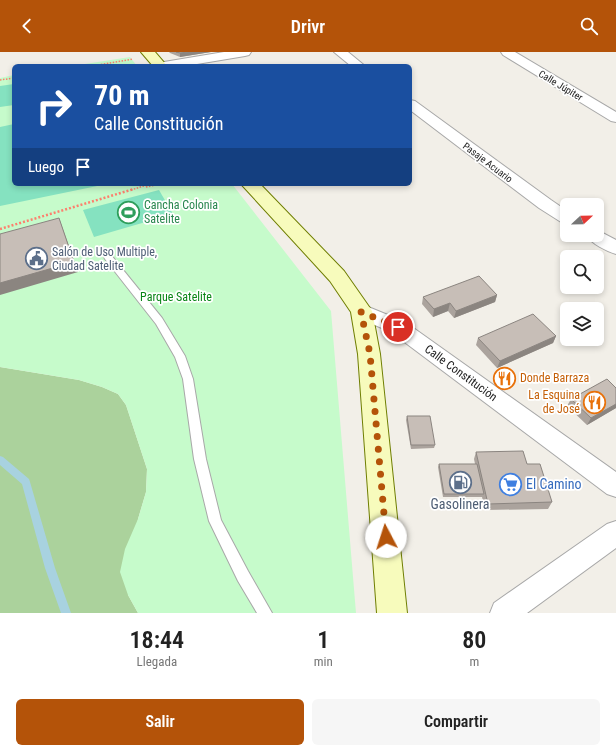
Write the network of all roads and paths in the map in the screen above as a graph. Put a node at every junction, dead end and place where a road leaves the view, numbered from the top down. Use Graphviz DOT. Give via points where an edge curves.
graph roads {
  1 [pos="148,52"];
  2 [pos="245,52"];
  3 [pos="340,52"];
  4 [pos="507,52"];
  5 [pos="135,59"];
  6 [pos="105,64"];
  7 [pos="158,64"];
  8 [pos="176,64"];
  9 [pos="356,64"];
  10 [pos="12,78"];
  11 [pos="0,80"];
  12 [pos="412,105"];
  13 [pos="616,118"];
  14 [pos="144,186"];
  15 [pos="154,186"];
  16 [pos="252,186"];
  17 [pos="560,214"];
  18 [pos="0,229"];
  19 [pos="604,241"];
  20 [pos="616,248"];
  21 [pos="108,257"];
  22 [pos="361,312"];
  23 [pos="616,486"];
  24 [pos="616,533"];
  25 [pos="265,613"];
  26 [pos="392,613"];
  27 [pos="504,613"];
  1 -- 7 [label="main road"];
  2 -- 8 [label="street"];
  3 -- 9 [label="street"];
  4 -- 13 [label="street, Calle Júpiter"];
  5 -- 6 [label="path"];
  10 -- 11 [label="path"];
  12 -- 17 [label="street, Pasaje Acuario"];
  14 -- 15 [label="path"];
  14 -- 18 [label="path"];
  16 -- 22 [label="main road" via="337,276"];
  19 -- 20 [label="street"];
  21 -- 25 [label="lane" via="159,321 180,356 188,379 200,460 215,521"];
  22 -- 23 [label="street, Calle Constitución" via="398,327"];
  22 -- 26 [label="main road" via="370,354"];
  24 -- 27 [label="street"];
}
